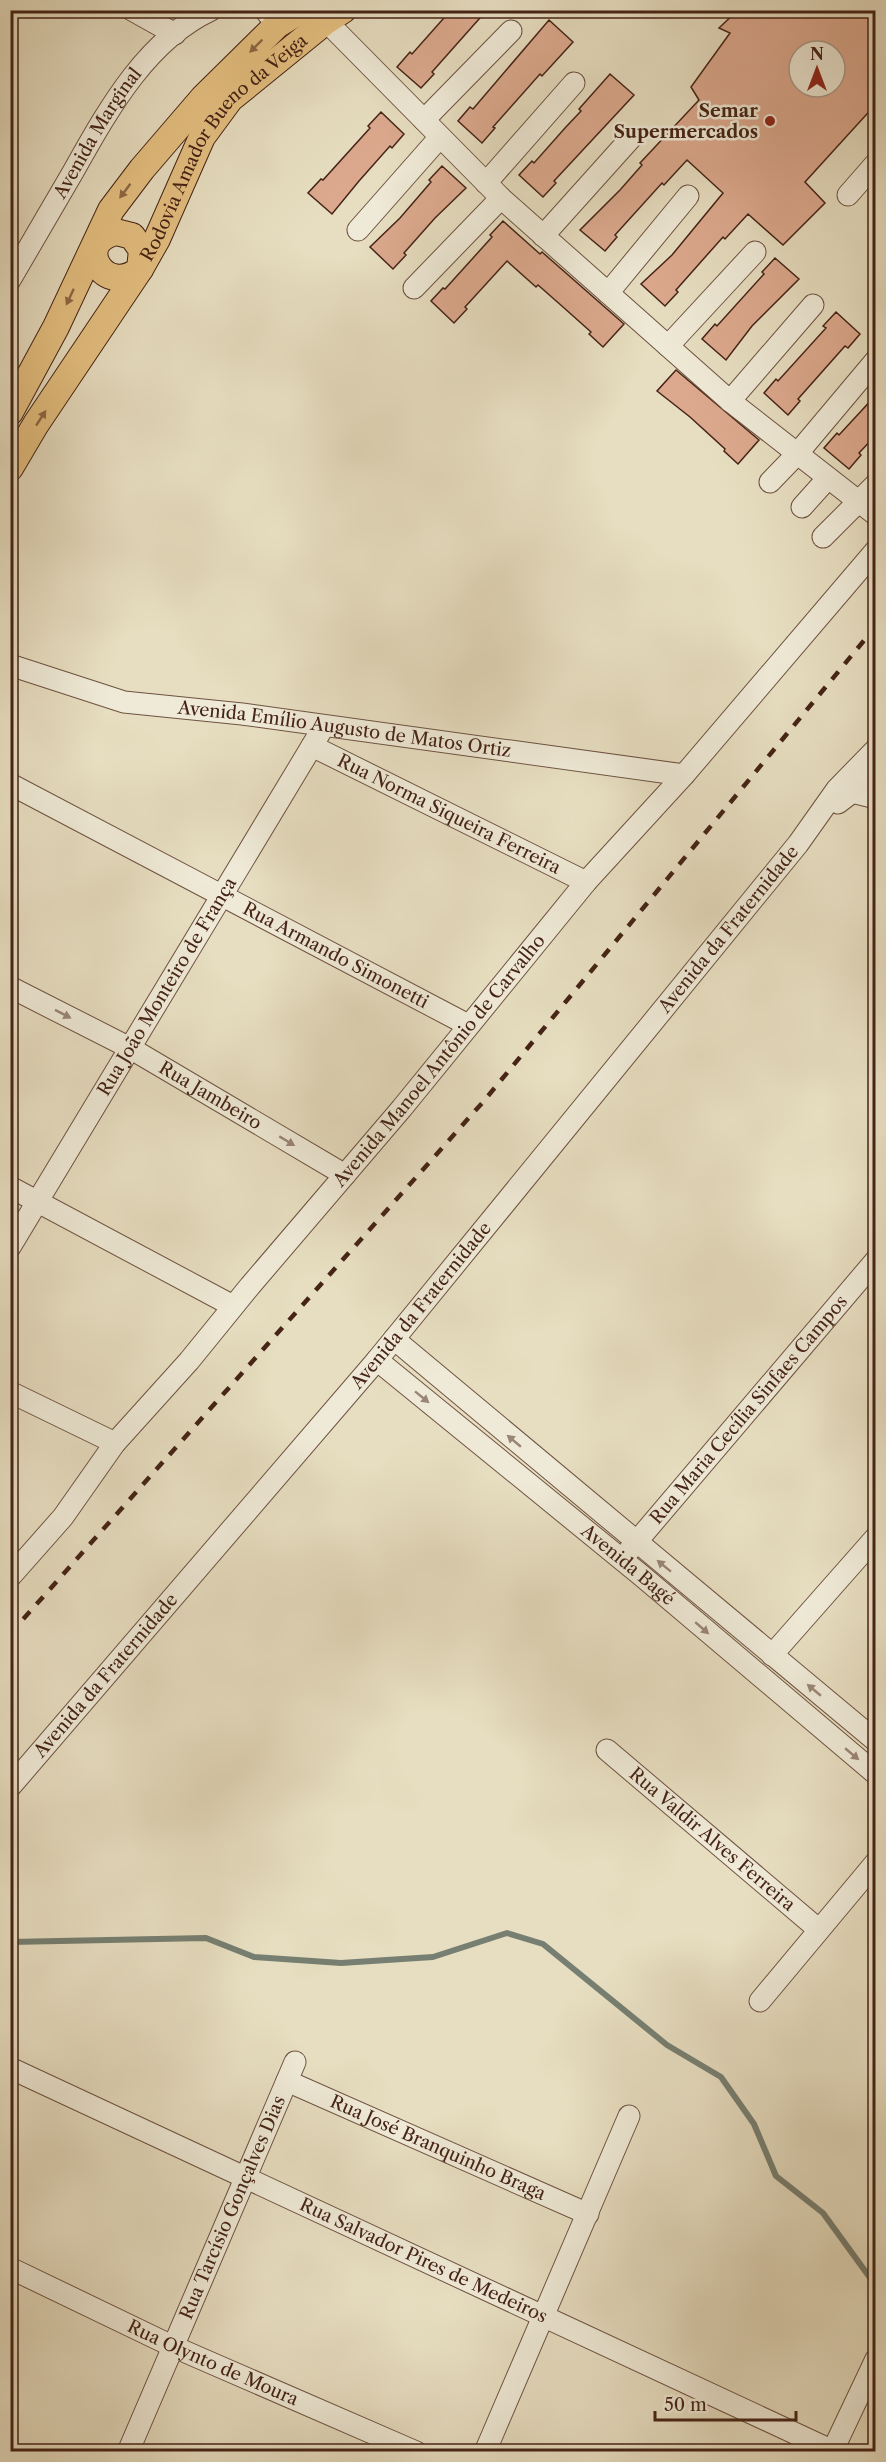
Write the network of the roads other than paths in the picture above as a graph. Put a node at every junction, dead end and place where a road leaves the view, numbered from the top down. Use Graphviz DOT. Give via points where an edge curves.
graph roads {
  1 [pos="132,10"];
  2 [pos="211,10"];
  3 [pos="301,10"];
  4 [pos="334,16"];
  5 [pos="271,18"];
  6 [pos="511,31"];
  7 [pos="175,34"];
  8 [pos="574,83"];
  9 [pos="424,120"];
  10 [pos="440,137"];
  11 [pos="631,138"];
  12 [pos="876,163"];
  13 [pos="486,183"];
  14 [pos="848,195"];
  15 [pos="688,196"];
  16 [pos="501,198"];
  17 [pos="358,230"];
  18 [pos="543,236"];
  19 [pos="95,244"];
  20 [pos="755,252"];
  21 [pos="140,269"];
  22 [pos="10,280"];
  23 [pos="414,288"];
  24 [pos="608,293"];
  25 [pos="813,305"];
  26 [pos="668,346"];
  27 [pos="876,360"];
  28 [pos="730,401"];
  29 [pos="10,412"];
  30 [pos="797,454"];
  31 [pos="10,468"];
  32 [pos="828,478"];
  33 [pos="770,482"];
  34 [pos="876,484"];
  35 [pos="802,507"];
  36 [pos="867,509"];
  37 [pos="823,537"];
  38 [pos="876,550"];
  39 [pos="10,664"];
  40 [pos="324,726"];
  41 [pos="312,746"];
  42 [pos="876,749"];
  43 [pos="876,774"];
  44 [pos="684,775"];
  45 [pos="10,784"];
  46 [pos="845,790"];
  47 [pos="876,798"];
  48 [pos="586,882"];
  49 [pos="222,896"];
  50 [pos="10,987"];
  51 [pos="468,1025"];
  52 [pos="130,1048"];
  53 [pos="345,1175"];
  54 [pos="10,1187"];
  55 [pos="39,1201"];
  56 [pos="10,1247"];
  57 [pos="876,1260"];
  58 [pos="233,1306"];
  59 [pos="394,1339"];
  60 [pos="377,1360"];
  61 [pos="10,1392"];
  62 [pos="115,1443"];
  63 [pos="876,1537"];
  64 [pos="636,1543"];
  65 [pos="621,1560"];
  66 [pos="10,1577"];
  67 [pos="772,1655"];
  68 [pos="876,1741"];
  69 [pos="607,1750"];
  70 [pos="876,1774"];
  71 [pos="10,1787"];
  72 [pos="876,1862"];
  73 [pos="818,1929"];
  74 [pos="760,2001"];
  75 [pos="10,2068"];
  76 [pos="291,2072"];
  77 [pos="629,2116"];
  78 [pos="248,2177"];
  79 [pos="588,2214"];
  80 [pos="10,2268"];
  81 [pos="545,2316"];
  82 [pos="172,2346"];
  83 [pos="876,2359"];
  84 [pos="128,2451"];
  85 [pos="416,2451"];
  86 [pos="485,2451"];
  87 [pos="833,2451"];
  1 -- 7 [label="street"];
  2 -- 7 [label="street, Avenida Marginal"];
  3 -- 5 [label="main road, Rodovia Amador Bueno da Veiga"];
  4 -- 9 [label="street"];
  4 -- 21 [label="main road, Rodovia Amador Bueno da Veiga" via="230,99 202,136"];
  5 -- 19 [label="main road, Rodovia Amador Bueno da Veiga, one-way" via="142,169 111,210"];
  6 -- 9 [label="street"];
  7 -- 22 [label="street, Avenida Marginal" via="150,56 112,104"];
  8 -- 13 [label="street"];
  9 -- 10 [label="street"];
  10 -- 13 [label="street"];
  10 -- 17 [label="street"];
  11 -- 18 [label="street"];
  12 -- 14 [label="street"];
  13 -- 16 [label="street"];
  15 -- 24 [label="street"];
  16 -- 18 [label="street"];
  16 -- 23 [label="street"];
  18 -- 24 [label="street"];
  19 -- 21 [label="main road" via="116,232 132,236 142,250"];
  19 -- 29 [label="main road, Rodovia Amador Bueno da Veiga, one-way"];
  20 -- 26 [label="street"];
  31 -- 21 [label="main road, Rodovia Amador Bueno da Veiga, one-way"];
  24 -- 26 [label="street"];
  25 -- 28 [label="street"];
  26 -- 28 [label="street"];
  27 -- 30 [label="street"];
  28 -- 30 [label="street"];
  30 -- 32 [label="street"];
  30 -- 33 [label="street"];
  32 -- 35 [label="street"];
  32 -- 36 [label="street"];
  34 -- 36 [label="street"];
  36 -- 37 [label="street"];
  38 -- 44 [label="street, Avenida Manoel Antônio de Carvalho"];
  39 -- 40 [label="street, Avenida Emílio Augusto de Matos Ortiz" via="124,702"];
  40 -- 41 [label="street, Rua João Monteiro de França"];
  40 -- 44 [label="street, Avenida Emílio Augusto de Matos Ortiz"];
  41 -- 48 [label="street, Rua Norma Siqueira Ferreira"];
  41 -- 49 [label="street, Rua João Monteiro de França"];
  42 -- 46 [label="street, Avenida da Fraternidade"];
  43 -- 46 [label="street, Avenida da Fraternidade"];
  44 -- 48 [label="street, Avenida Manoel Antônio de Carvalho"];
  45 -- 49 [label="street, Rua Armando Simonetti"];
  46 -- 47 [label="street"];
  46 -- 59 [label="street, Avenida da Fraternidade" via="820,814"];
  48 -- 51 [label="street, Avenida Manoel Antônio de Carvalho"];
  49 -- 51 [label="street, Rua Armando Simonetti"];
  49 -- 52 [label="street, Rua João Monteiro de França"];
  50 -- 52 [label="street, Rua Jambeiro, one-way"];
  51 -- 53 [label="street, Avenida Manoel Antônio de Carvalho"];
  52 -- 53 [label="street, Rua Jambeiro, one-way"];
  52 -- 55 [label="street, Rua João Monteiro de França"];
  53 -- 58 [label="street, Avenida Manoel Antônio de Carvalho"];
  54 -- 55 [label="street"];
  55 -- 56 [label="street, Rua João Monteiro de França"];
  55 -- 58 [label="street"];
  57 -- 64 [label="street, Rua Maria Cecília Sinfaes Campos"];
  58 -- 62 [label="street, Avenida Manoel Antônio de Carvalho"];
  59 -- 60 [label="street, Avenida da Fraternidade"];
  64 -- 59 [label="street, Avenida Bagé, one-way"];
  60 -- 65 [label="street, Avenida Bagé, one-way"];
  60 -- 71 [label="street, Avenida da Fraternidade"];
  61 -- 62 [label="street"];
  62 -- 66 [label="street, Avenida Manoel Antônio de Carvalho" via="63,1517"];
  63 -- 67 [label="street"];
  64 -- 65 [label="street, Rua Maria Cecília Sinfaes Campos"];
  67 -- 64 [label="street, Avenida Bagé, one-way"];
  65 -- 70 [label="street, Avenida Bagé, one-way"];
  68 -- 67 [label="street, Avenida Bagé, one-way"];
  69 -- 73 [label="street, Rua Valdir Alves Ferreira"];
  72 -- 73 [label="street"];
  73 -- 74 [label="street"];
  75 -- 78 [label="street, Rua Salvador Pires de Medeiros"];
  76 -- 78 [label="street, Rua Tarcísio Gonçalves Dias"];
  76 -- 79 [label="street, Rua José Branquinho Braga"];
  77 -- 79 [label="street"];
  78 -- 81 [label="street, Rua Salvador Pires de Medeiros"];
  78 -- 82 [label="street, Rua Tarcísio Gonçalves Dias"];
  79 -- 81 [label="street"];
  80 -- 82 [label="street, Rua Olynto de Moura"];
  81 -- 86 [label="street"];
  81 -- 87 [label="street, Rua Salvador Pires de Medeiros"];
  82 -- 84 [label="street, Rua Tarcísio Gonçalves Dias"];
  82 -- 85 [label="street, Rua Olynto de Moura"];
  83 -- 87 [label="street"];
}
